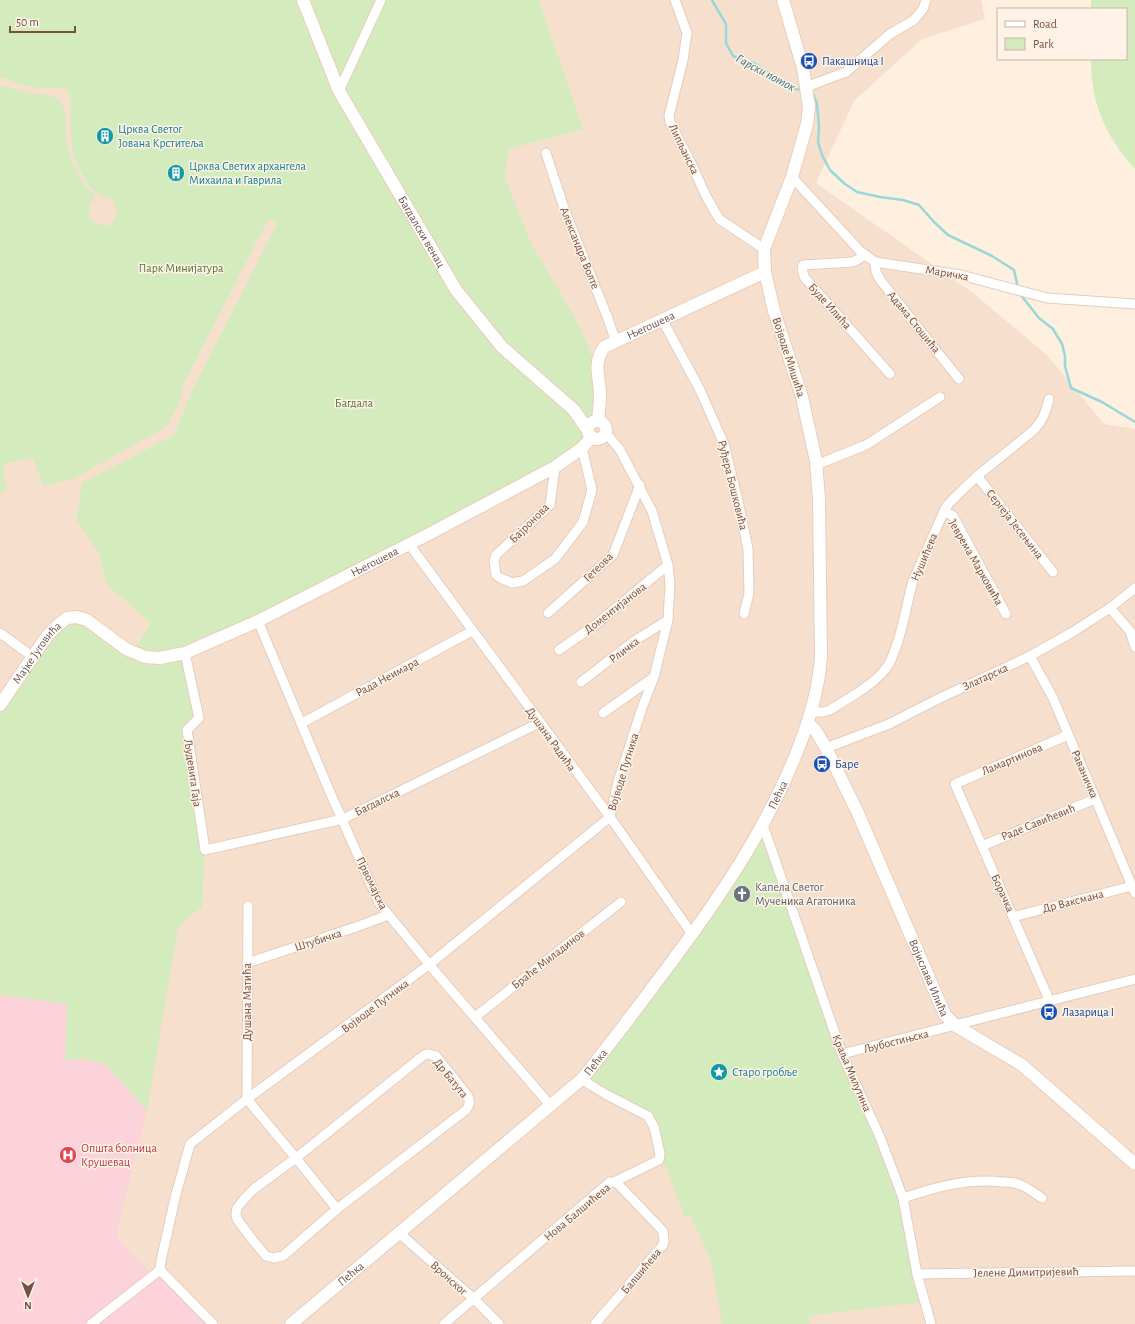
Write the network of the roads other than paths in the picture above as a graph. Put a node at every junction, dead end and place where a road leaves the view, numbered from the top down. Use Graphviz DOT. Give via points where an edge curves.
graph roads {
  1 [pos="303,0"];
  2 [pos="381,0"];
  3 [pos="675,0"];
  4 [pos="783,0"];
  5 [pos="926,0"];
  6 [pos="806,84"];
  7 [pos="339,91"];
  8 [pos="546,152"];
  9 [pos="792,177"];
  10 [pos="764,249"];
  11 [pos="865,255"];
  12 [pos="875,262"];
  13 [pos="765,272"];
  14 [pos="1135,304"];
  15 [pos="663,321"];
  16 [pos="616,342"];
  17 [pos="890,374"];
  18 [pos="959,379"];
  19 [pos="940,396"];
  20 [pos="1049,399"];
  21 [pos="598,420"];
  22 [pos="606,433"];
  23 [pos="590,434"];
  24 [pos="582,448"];
  25 [pos="816,466"];
  26 [pos="555,467"];
  27 [pos="977,476"];
  28 [pos="640,485"];
  29 [pos="944,511"];
  30 [pos="409,544"];
  31 [pos="668,564"];
  32 [pos="1053,572"];
  33 [pos="1135,588"];
  34 [pos="1110,608"];
  35 [pos="548,613"];
  36 [pos="744,614"];
  37 [pos="1006,614"];
  38 [pos="668,620"];
  39 [pos="258,621"];
  40 [pos="472,631"];
  41 [pos="0,633"];
  42 [pos="1134,642"];
  43 [pos="559,650"];
  44 [pos="185,654"];
  45 [pos="1030,656"];
  46 [pos="34,657"];
  47 [pos="145,657"];
  48 [pos="654,677"];
  49 [pos="581,682"];
  50 [pos="0,705"];
  51 [pos="603,713"];
  52 [pos="810,717"];
  53 [pos="302,723"];
  54 [pos="539,723"];
  55 [pos="1068,735"];
  56 [pos="826,748"];
  57 [pos="955,784"];
  58 [pos="1095,799"];
  59 [pos="610,817"];
  60 [pos="343,819"];
  61 [pos="762,825"];
  62 [pos="982,846"];
  63 [pos="204,850"];
  64 [pos="1134,890"];
  65 [pos="621,902"];
  66 [pos="248,906"];
  67 [pos="388,914"];
  68 [pos="1013,917"];
  69 [pos="692,934"];
  70 [pos="247,963"];
  71 [pos="430,964"];
  72 [pos="1135,979"];
  73 [pos="1050,1002"];
  74 [pos="474,1017"];
  75 [pos="956,1026"];
  76 [pos="842,1054"];
  77 [pos="582,1078"];
  78 [pos="247,1099"];
  79 [pos="551,1106"];
  80 [pos="296,1158"];
  81 [pos="1135,1164"];
  82 [pos="614,1182"];
  83 [pos="903,1198"];
  84 [pos="1042,1198"];
  85 [pos="337,1209"];
  86 [pos="398,1232"];
  87 [pos="160,1270"];
  88 [pos="1135,1271"];
  89 [pos="917,1274"];
  90 [pos="474,1299"];
  91 [pos="91,1324"];
  92 [pos="213,1324"];
  93 [pos="291,1324"];
  94 [pos="444,1324"];
  95 [pos="499,1324"];
  96 [pos="595,1324"];
  97 [pos="931,1324"];
  1 -- 7 [label="street, Багдалски венац"];
  2 -- 7 [label="street"];
  3 -- 10 [label="street, Липљанска" via="686,33 683,60 669,116 670,122 719,219"];
  4 -- 6 [label="street, Војводе Мишића"];
  5 -- 6 [label="street" via="923,9 914,20 890,34 846,72"];
  6 -- 9 [label="street, Војводе Мишића" via="809,107 807,124"];
  7 -- 23 [label="street, Багдалски венац" via="456,290 502,347 574,410"];
  8 -- 16 [label="street, Александра Волте" via="565,211"];
  9 -- 10 [label="street, Војводе Мишића"];
  9 -- 11 [label="street, Маричка"];
  10 -- 13 [label="street, Војводе Мишића"];
  11 -- 12 [label="street, Маричка"];
  11 -- 17 [label="street, Буде Илића" via="852,262 803,265 802,272"];
  12 -- 14 [label="street, Маричка" via="961,275 1047,298"];
  12 -- 18 [label="street, Адама Стошића" via="876,272 881,281"];
  13 -- 15 [label="street, Његошева"];
  13 -- 25 [label="street, Војводе Мишића" via="774,311 802,397"];
  15 -- 16 [label="street, Његошева"];
  15 -- 36 [label="street, Руђера Бошковића" via="700,390 724,444 748,549 749,593"];
  16 -- 21 [label="street, Његошева" via="604,348 599,355"];
  19 -- 25 [label="street" via="866,445"];
  20 -- 27 [label="street, Нушићева" via="1044,416 1034,430"];
  21 -- 22 [label="street" via="605,426"];
  21 -- 23 [label="street" via="590,424"];
  22 -- 23 [label="street" via="601,438 594,439"];
  22 -- 28 [label="street, Војводе Путника" via="620,450"];
  23 -- 24 [label="street, Његошева"];
  24 -- 26 [label="street, Његошева"];
  24 -- 26 [label="street, Бајронова" via="592,490 583,522 555,559 523,581 512,583 500,578 496,575 496,555 550,505"];
  25 -- 52 [label="street, Војводе Мишића" via="819,499 821,656 820,673"];
  26 -- 30 [label="street, Његошева"];
  27 -- 29 [label="street, Нушићева"];
  27 -- 32 [label="street, Сергеја Јесењина"];
  28 -- 31 [label="street, Војводе Путника" via="652,510"];
  28 -- 35 [label="street, Гетеова" via="613,555"];
  29 -- 37 [label="street, Јеврема Марковића" via="953,516"];
  29 -- 52 [label="street, Нушићева" via="913,581 903,627 891,661 872,682 830,710"];
  30 -- 39 [label="street, Његошева"];
  30 -- 40 [label="street, Душана Радића"];
  31 -- 38 [label="street, Војводе Путника"];
  31 -- 43 [label="street, Доментијанова" via="594,626"];
  33 -- 34 [label="street, Златарска"];
  34 -- 42 [label="street" via="1130,631"];
  34 -- 45 [label="street, Златарска"];
  38 -- 48 [label="street, Војводе Путника"];
  38 -- 49 [label="street, Рличка" via="634,641"];
  39 -- 44 [label="street, Његошева"];
  39 -- 53 [label="street, Првомајска"];
  40 -- 53 [label="street, Рада Неимара"];
  40 -- 54 [label="street, Душана Радића"];
  41 -- 46 [label="street"];
  44 -- 47 [label="street, Његошева" via="160,658"];
  44 -- 63 [label="street, Људевита Гаја" via="199,718 187,730"];
  45 -- 55 [label="street, Раваничка" via="1053,698"];
  45 -- 56 [label="street, Златарска" via="889,724"];
  46 -- 47 [label="street, Мајке Југовића" via="47,636 57,626 67,618 77,617 87,620 126,649"];
  46 -- 50 [label="street, Мајке Југовића"];
  48 -- 51 [label="street"];
  48 -- 59 [label="street, Војводе Путника" via="618,782"];
  52 -- 56 [label="street, Војислава Илића"];
  52 -- 61 [label="street, Пећка" via="793,763"];
  53 -- 60 [label="street, Првомајска"];
  54 -- 59 [label="street, Душана Радића"];
  54 -- 60 [label="street, Багдалска"];
  55 -- 57 [label="street, Ламартинова"];
  55 -- 58 [label="street, Раваничка"];
  56 -- 75 [label="street, Војислава Илића" via="857,811 945,1015"];
  57 -- 62 [label="street, Борачка"];
  58 -- 62 [label="street, Раде Савићевић"];
  58 -- 64 [label="street, Раваничка"];
  59 -- 69 [label="street, Душана Радића"];
  59 -- 71 [label="street, Војводе Путника"];
  60 -- 63 [label="street, Багдалска"];
  60 -- 67 [label="street, Првомајска" via="379,904"];
  61 -- 69 [label="street, Пећка"];
  61 -- 76 [label="street, Краља Милутина"];
  62 -- 68 [label="street, Борачка"];
  64 -- 68 [label="street, Др Ваксмана"];
  65 -- 74 [label="street, Браће Миладинов"];
  66 -- 70 [label="street, Душана Матића"];
  67 -- 70 [label="street, Штубичка" via="360,926"];
  67 -- 71 [label="street, Првомајска"];
  68 -- 73 [label="street, Борачка"];
  69 -- 77 [label="street, Пећка"];
  70 -- 78 [label="street, Душана Матића"];
  71 -- 74 [label="street, Првомајска"];
  71 -- 78 [label="street, Војводе Путника"];
  72 -- 73 [label="street, Љубостињска"];
  73 -- 75 [label="street, Љубостињска"];
  74 -- 79 [label="street, Првомајска"];
  75 -- 76 [label="street, Љубостињска"];
  75 -- 81 [label="street, Војислава Илића" via="1022,1066"];
  76 -- 83 [label="street, Краља Милутина" via="880,1137"];
  77 -- 79 [label="street, Пећка"];
  77 -- 82 [label="street, Нова Балшићева" via="602,1092 648,1116 654,1127 659,1160"];
  78 -- 80 [label="street"];
  78 -- 87 [label="street, Војводе Путника" via="190,1144 175,1198"];
  79 -- 86 [label="street, Пећка"];
  80 -- 85 [label="street"];
  80 -- 85 [label="street, Др Батута" via="255,1188 236,1211 237,1219 252,1239 266,1256 282,1256"];
  80 -- 85 [label="street, Др Батута" via="424,1055 436,1056 468,1096 469,1106"];
  82 -- 90 [label="street, Нова Балшићева" via="610,1182"];
  82 -- 96 [label="street, Балшићева" via="663,1231 664,1241 663,1246"];
  83 -- 84 [label="street" via="943,1186 989,1181 1018,1184"];
  83 -- 89 [label="street, Краља Милутина"];
  86 -- 90 [label="street, Вронског"];
  86 -- 93 [label="street, Пећка"];
  87 -- 91 [label="street"];
  87 -- 92 [label="street"];
  88 -- 89 [label="street, Јелене Димитријевић"];
  89 -- 97 [label="street, Краља Милутина"];
  90 -- 94 [label="street, Нова Балшићева"];
  90 -- 95 [label="street, Вронског"];
}
